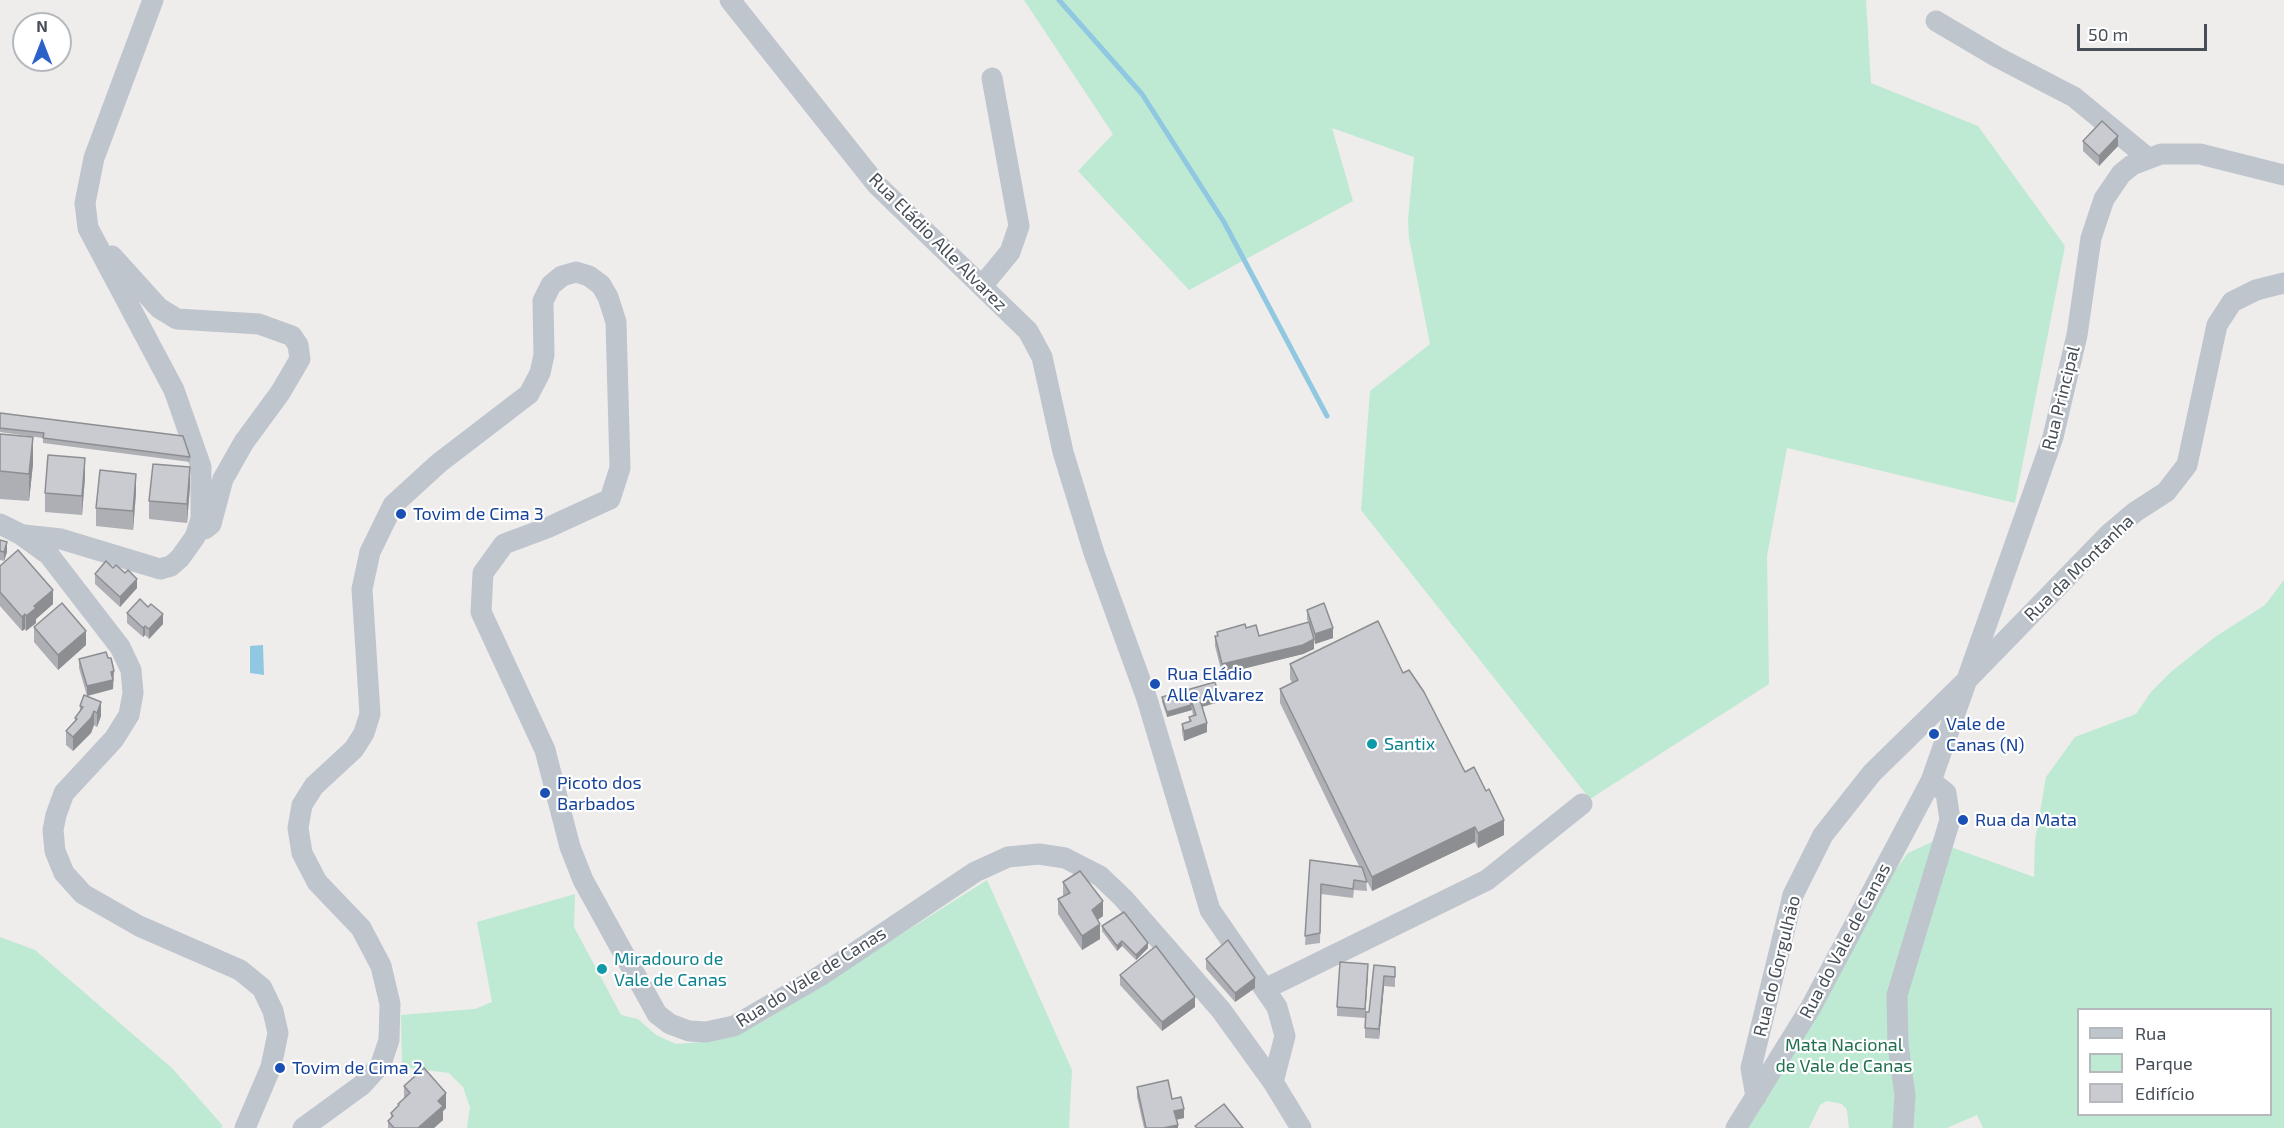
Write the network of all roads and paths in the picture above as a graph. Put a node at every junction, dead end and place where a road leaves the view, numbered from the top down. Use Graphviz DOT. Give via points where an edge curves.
graph roads {
  1 [pos="153,0"];
  2 [pos="730,0"];
  3 [pos="1936,21"];
  4 [pos="992,78"];
  5 [pos="2148,158"];
  6 [pos="2284,175"];
  7 [pos="88,228"];
  8 [pos="2284,283"];
  9 [pos="982,286"];
  10 [pos="0,524"];
  11 [pos="20,534"];
  12 [pos="195,537"];
  13 [pos="1966,681"];
  14 [pos="1931,781"];
  15 [pos="1582,804"];
  16 [pos="1265,989"];
  17 [pos="1273,1082"];
  18 [pos="1756,1097"];
  19 [pos="245,1128"];
  20 [pos="303,1128"];
  21 [pos="1301,1128"];
  22 [pos="1736,1128"];
  23 [pos="1902,1128"];
  1 -- 7 [label="street" via="94,158 86,203"];
  2 -- 9 [label="street, Rua Eládio Alle Alvarez" via="877,185"];
  3 -- 5 [label="street" via="2074,97"];
  4 -- 9 [label="street" via="1019,226 1010,252"];
  5 -- 6 [label="street, Rua Principal" via="2200,154"];
  5 -- 13 [label="street, Rua Principal" via="2121,174 2104,199 2091,238 2077,335 2053,438"];
  7 -- 12 [label="street" via="174,390 201,467 201,519"];
  7 -- 12 [label="street" via="159,308 177,319 259,324 292,336 298,345 300,359 223,479 211,524"];
  8 -- 13 [label="street, Rua da Montanha" via="2256,290 2232,302 2217,325 2187,465 2166,492 2109,534"];
  9 -- 16 [label="street, Rua Eládio Alle Alvarez" via="1028,331 1042,357 1063,452 1147,699 1210,910"];
  10 -- 11 [label="street"];
  11 -- 12 [label="street" via="61,539 160,569 171,566"];
  11 -- 19 [label="street" via="49,555 120,647 134,693 129,715 114,739 64,793 53,830 55,852 64,873 83,894 139,926 240,970 262,988 278,1033 271,1067"];
  13 -- 14 [label="street, Rua Principal"];
  13 -- 18 [label="street, Rua do Gorgulhão" via="1872,773 1823,835 1793,895 1751,1068"];
  14 -- 18 [label="street, Rua do Vale de Canas" via="1811,1007"];
  14 -- 23 [label="street" via="1946,793 1950,820 1897,995 1905,1095"];
  15 -- 16 [label="street" via="1487,880"];
  16 -- 17 [label="street, Rua Eládio Alle Alvarez" via="1277,1007 1286,1036"];
  17 -- 20 [label="street, Rua do Vale de Canas" via="1221,1010 1123,898 1100,876 1065,858 1039,854 1008,857 975,872 820,976 734,1026 706,1032 689,1030 670,1024 657,1014 582,880 545,750 481,612 483,573 504,544 610,499 620,468 616,322 600,285 576,272 551,285 543,301 544,355 529,394 439,463 393,505 370,552 362,589 369,714 354,749 314,786 302,805 298,828 302,853 317,882 361,928 381,966 390,1004 389,1040 381,1064 362,1085"];
  17 -- 21 [label="street, Rua do Vale de Canas"];
  18 -- 22 [label="street, Rua do Vale de Canas"];
}
